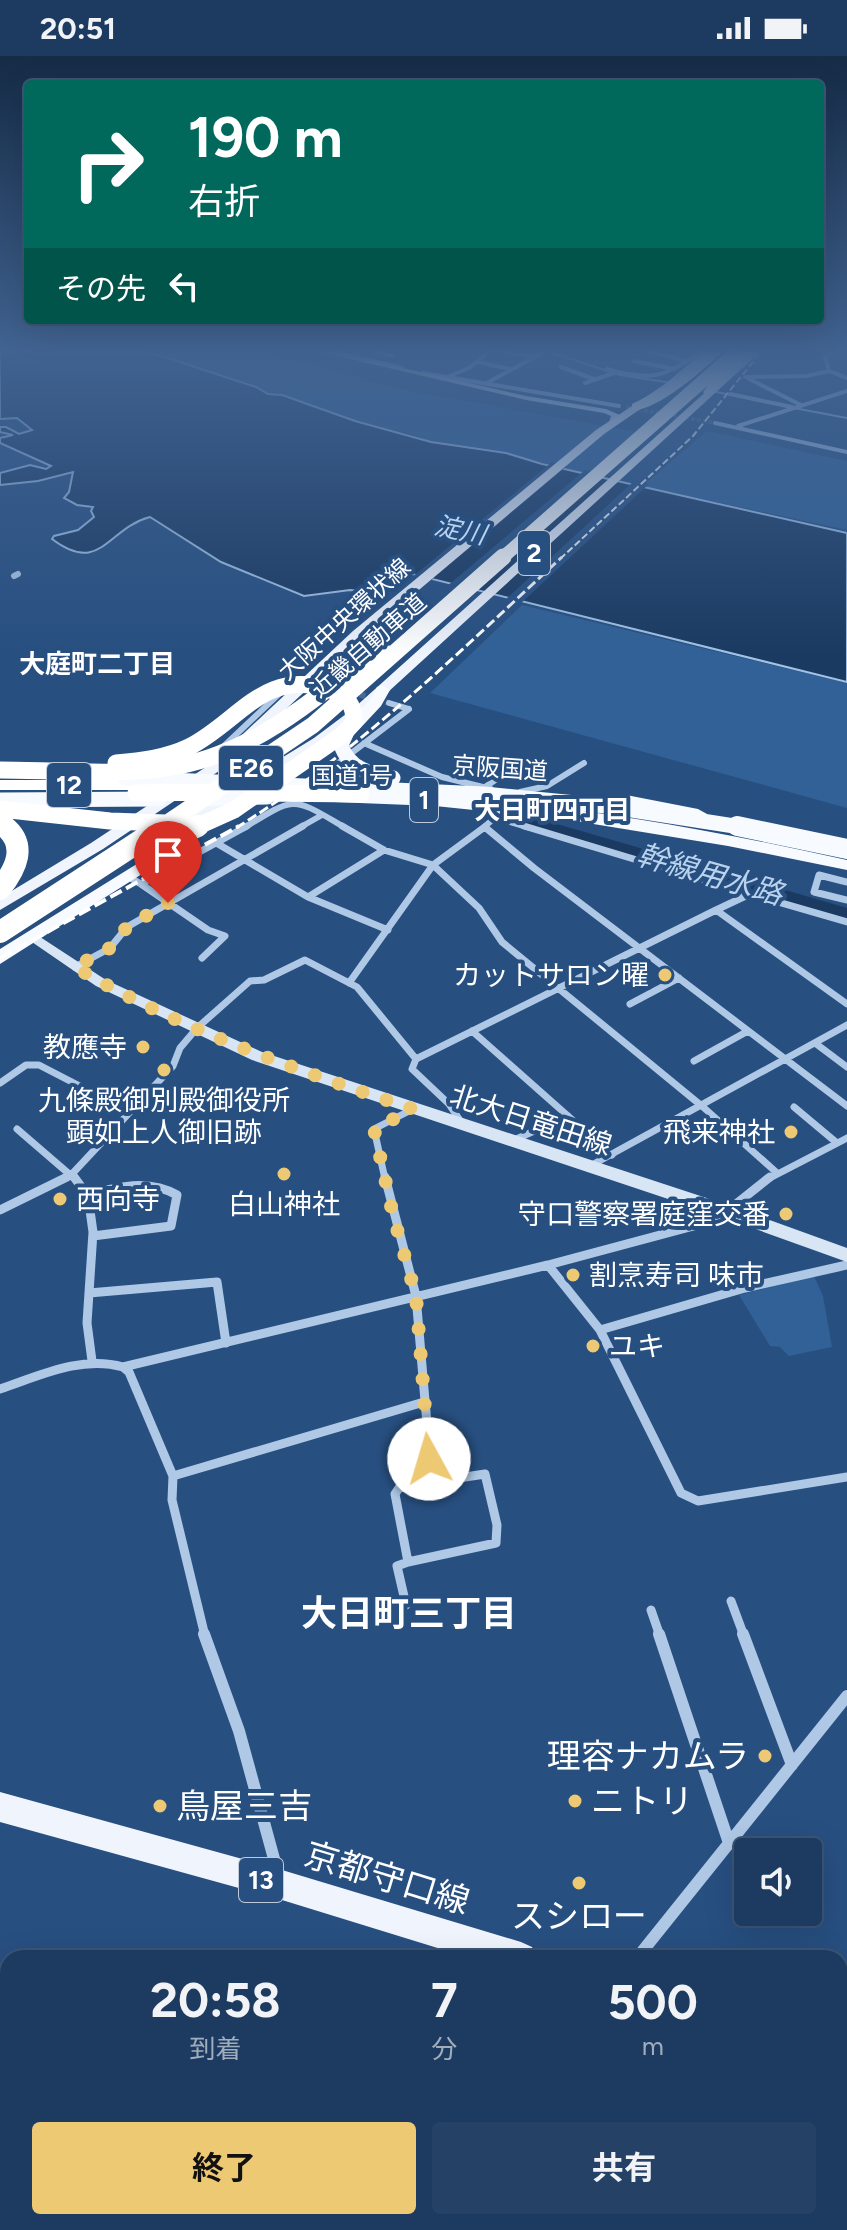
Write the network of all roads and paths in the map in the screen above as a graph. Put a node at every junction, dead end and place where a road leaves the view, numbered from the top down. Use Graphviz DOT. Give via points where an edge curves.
graph roads {
  1 [pos="574,453"];
  2 [pos="614,453"];
  3 [pos="621,453"];
  4 [pos="644,453"];
  5 [pos="449,592"];
  6 [pos="419,633"];
  7 [pos="300,678"];
  8 [pos="385,697"];
  9 [pos="270,719"];
  10 [pos="340,732"];
  11 [pos="319,741"];
  12 [pos="364,743"];
  13 [pos="499,761"];
  14 [pos="207,762"];
  15 [pos="584,763"];
  16 [pos="513,768"];
  17 [pos="57,769"];
  18 [pos="0,770"];
  19 [pos="0,777"];
  20 [pos="0,785"];
  21 [pos="547,786"];
  22 [pos="485,787"];
  23 [pos="137,789"];
  24 [pos="361,790"];
  25 [pos="0,792"];
  26 [pos="334,798"];
  27 [pos="0,800"];
  28 [pos="503,807"];
  29 [pos="0,809"];
  30 [pos="322,815"];
  31 [pos="0,823"];
  32 [pos="486,828"];
  33 [pos="767,832"];
  34 [pos="161,839"];
  35 [pos="218,844"];
  36 [pos="847,849"];
  37 [pos="384,850"];
  38 [pos="847,857"];
  39 [pos="245,859"];
  40 [pos="148,861"];
  41 [pos="433,865"];
  42 [pos="847,865"];
  43 [pos="134,880"];
  44 [pos="847,882"];
  45 [pos="0,890"];
  46 [pos="750,894"];
  47 [pos="56,896"];
  48 [pos="308,897"];
  49 [pos="847,900"];
  50 [pos="168,903"];
  51 [pos="716,910"];
  52 [pos="1,918"];
  53 [pos="847,922"];
  54 [pos="388,930"];
  55 [pos="34,937"];
  56 [pos="639,947"];
  57 [pos="0,958"];
  58 [pos="202,958"];
  59 [pos="75,967"];
  60 [pos="679,978"];
  61 [pos="349,983"];
  62 [pos="558,989"];
  63 [pos="630,1004"];
  64 [pos="847,1004"];
  65 [pos="847,1025"];
  66 [pos="197,1028"];
  67 [pos="472,1031"];
  68 [pos="748,1031"];
  69 [pos="815,1043"];
  70 [pos="416,1059"];
  71 [pos="786,1060"];
  72 [pos="694,1061"];
  73 [pos="847,1067"];
  74 [pos="2,1078"];
  75 [pos="847,1106"];
  76 [pos="703,1107"];
  77 [pos="794,1107"];
  78 [pos="413,1109"];
  79 [pos="128,1111"];
  80 [pos="568,1116"];
  81 [pos="463,1126"];
  82 [pos="17,1129"];
  83 [pos="847,1138"];
  84 [pos="512,1141"];
  85 [pos="837,1143"];
  86 [pos="612,1155"];
  87 [pos="590,1166"];
  88 [pos="776,1172"];
  89 [pos="72,1174"];
  90 [pos="88,1196"];
  91 [pos="0,1210"];
  92 [pos="728,1212"];
  93 [pos="93,1236"];
  94 [pos="847,1255"];
  95 [pos="548,1265"];
  96 [pos="847,1265"];
  97 [pos="89,1293"];
  98 [pos="416,1296"];
  99 [pos="600,1330"];
  100 [pos="226,1343"];
  101 [pos="92,1361"];
  102 [pos="123,1367"];
  103 [pos="0,1389"];
  104 [pos="424,1402"];
  105 [pos="173,1476"];
  106 [pos="847,1477"];
  107 [pos="432,1482"];
  108 [pos="408,1562"];
  109 [pos="731,1601"];
  110 [pos="406,1605"];
  111 [pos="651,1610"];
  112 [pos="847,1696"];
  113 [pos="792,1765"];
  114 [pos="0,1807"];
  115 [pos="729,1843"];
  116 [pos="282,1885"];
  117 [pos="495,1950"];
  118 [pos="643,1950"];
  1 -- 9 [label="main road, 大阪中央環状線 / 2" via="327,663"];
  2 -- 5 [label="highway, 近畿自動車道 / E26"];
  3 -- 6 [label="highway, 近畿自動車道 / E26, bridge"];
  4 -- 8 [label="main road, 2" via="395,679"];
  5 -- 17 [label="highway, bridge" via="321,693 230,750 167,768"];
  5 -- 52 [label="highway, 近畿自動車道 / E26, bridge" via="283,733"];
  6 -- 29 [label="highway, bridge" via="290,758 213,812 141,823"];
  6 -- 47 [label="highway, 近畿自動車道 / E26, bridge" via="296,738"];
  7 -- 14 [label="street"];
  8 -- 10 [label="highway"];
  8 -- 12 [label="street" via="409,709"];
  9 -- 14 [label="main road"];
  9 -- 52 [label="main road, 大阪中央環状線 / 2" via="217,766"];
  10 -- 11 [label="main road"];
  10 -- 33 [label="highway, 1, bridge" via="347,760 381,776 621,799"];
  10 -- 52 [label="main road" via="252,760"];
  11 -- 34 [label="main road"];
  11 -- 40 [label="highway"];
  12 -- 22 [label="street" via="430,773"];
  12 -- 26 [label="street" via="336,765"];
  13 -- 16 [label="street"];
  14 -- 45 [label="main road"];
  15 -- 21 [label="street"];
  16 -- 21 [label="street"];
  16 -- 22 [label="street"];
  17 -- 18 [label="highway, bridge"];
  17 -- 47 [label="highway, bridge" via="177,752 206,738 252,698 276,689 328,689 354,708 354,722 342,735 244,804"];
  19 -- 24 [label="highway, 京阪国道 / 1, bridge" via="209,778"];
  20 -- 23 [label="highway, 12"];
  21 -- 28 [label="street"];
  22 -- 28 [label="street"];
  23 -- 24 [label="highway, 1, bridge"];
  23 -- 25 [label="highway"];
  24 -- 27 [label="highway, 1, bridge"];
  24 -- 33 [label="highway, 京阪国道 / 1, bridge" via="559,799"];
  24 -- 38 [label="highway, 京阪国道 / 1, bridge" via="598,811"];
  26 -- 28 [label="highway, 国道1号 / 1"];
  26 -- 40 [label="highway, 国道1号 / 1" via="249,804"];
  28 -- 32 [label="street"];
  28 -- 42 [label="highway, 国道1号 / 1" via="671,830"];
  28 -- 46 [label="street"];
  30 -- 35 [label="street" via="302,803 281,805"];
  30 -- 37 [label="street"];
  30 -- 39 [label="street"];
  31 -- 45 [label="highway, bridge" via="12,832 20,849"];
  32 -- 41 [label="street"];
  32 -- 56 [label="street"];
  33 -- 36 [label="highway, 京阪国道 / 1, bridge"];
  35 -- 39 [label="street"];
  35 -- 43 [label="street"];
  37 -- 41 [label="street"];
  37 -- 48 [label="street"];
  39 -- 48 [label="street"];
  39 -- 50 [label="street"];
  40 -- 43 [label="highway, 国道1号 / 1"];
  41 -- 54 [label="street"];
  41 -- 62 [label="street" via="479,908 502,942"];
  43 -- 50 [label="street"];
  43 -- 55 [label="highway, 国道1号 / 1"];
  44 -- 49 [label="street" via="819,875 814,892"];
  46 -- 51 [label="street"];
  46 -- 53 [label="street"];
  47 -- 52 [label="highway, 近畿自動車道 / E26, bridge"];
  48 -- 54 [label="street"];
  50 -- 58 [label="street" via="225,936"];
  50 -- 59 [label="street" via="127,927 110,948"];
  51 -- 56 [label="street"];
  51 -- 64 [label="street"];
  52 -- 55 [label="highway"];
  54 -- 61 [label="street"];
  55 -- 57 [label="highway, 1"];
  55 -- 59 [label="main road, 北大日竜田線"];
  56 -- 60 [label="street"];
  56 -- 62 [label="street"];
  59 -- 66 [label="main road, 北大日竜田線"];
  60 -- 63 [label="street"];
  60 -- 68 [label="street"];
  61 -- 66 [label="street" via="305,960 264,980 250,981"];
  61 -- 70 [label="street"];
  62 -- 67 [label="street"];
  62 -- 76 [label="street"];
  65 -- 69 [label="street"];
  66 -- 78 [label="main road, 北大日竜田線" via="279,1065"];
  66 -- 79 [label="street" via="173,1066"];
  67 -- 70 [label="street"];
  67 -- 80 [label="street"];
  68 -- 71 [label="street"];
  68 -- 72 [label="street"];
  69 -- 71 [label="street"];
  69 -- 73 [label="street"];
  70 -- 81 [label="street" via="412,1069 449,1104"];
  71 -- 75 [label="street"];
  71 -- 76 [label="street"];
  74 -- 79 [label="street" via="26,1065 39,1065"];
  76 -- 86 [label="street"];
  76 -- 88 [label="street"];
  77 -- 85 [label="street"];
  78 -- 81 [label="main road, 北大日竜田線"];
  78 -- 98 [label="street" via="374,1129"];
  79 -- 89 [label="street"];
  80 -- 84 [label="street"];
  80 -- 86 [label="street"];
  81 -- 84 [label="main road, 北大日竜田線"];
  82 -- 89 [label="street"];
  83 -- 85 [label="street"];
  84 -- 87 [label="main road, 北大日竜田線"];
  85 -- 88 [label="street"];
  86 -- 87 [label="street"];
  87 -- 92 [label="main road, 北大日竜田線"];
  88 -- 92 [label="street"];
  89 -- 90 [label="street"];
  89 -- 91 [label="street"];
  90 -- 93 [label="street"];
  90 -- 93 [label="street" via="110,1188 166,1187 177,1195 171,1226"];
  92 -- 94 [label="main road, 北大日竜田線"];
  92 -- 95 [label="street" via="716,1220"];
  93 -- 97 [label="street"];
  95 -- 98 [label="street"];
  95 -- 99 [label="street"];
  96 -- 99 [label="street"];
  97 -- 100 [label="street" via="217,1282"];
  97 -- 101 [label="street"];
  98 -- 100 [label="street"];
  98 -- 104 [label="street"];
  99 -- 106 [label="street" via="681,1493 698,1501"];
  100 -- 102 [label="street"];
  101 -- 102 [label="street"];
  101 -- 103 [label="street"];
  102 -- 105 [label="street"];
  104 -- 105 [label="street"];
  104 -- 107 [label="street"];
  105 -- 116 [label="street" via="172,1500 203,1631 239,1731"];
  107 -- 108 [label="street" via="399,1488 395,1494"];
  107 -- 108 [label="street" via="485,1474 496,1543"];
  108 -- 110 [label="street" via="397,1566"];
  109 -- 113 [label="street"];
  111 -- 115 [label="street"];
  112 -- 113 [label="street"];
  113 -- 115 [label="street"];
  114 -- 116 [label="main road, 京都守口線 / 13"];
  115 -- 118 [label="street"];
  116 -- 117 [label="main road, 京都守口線 / 13"];
}
